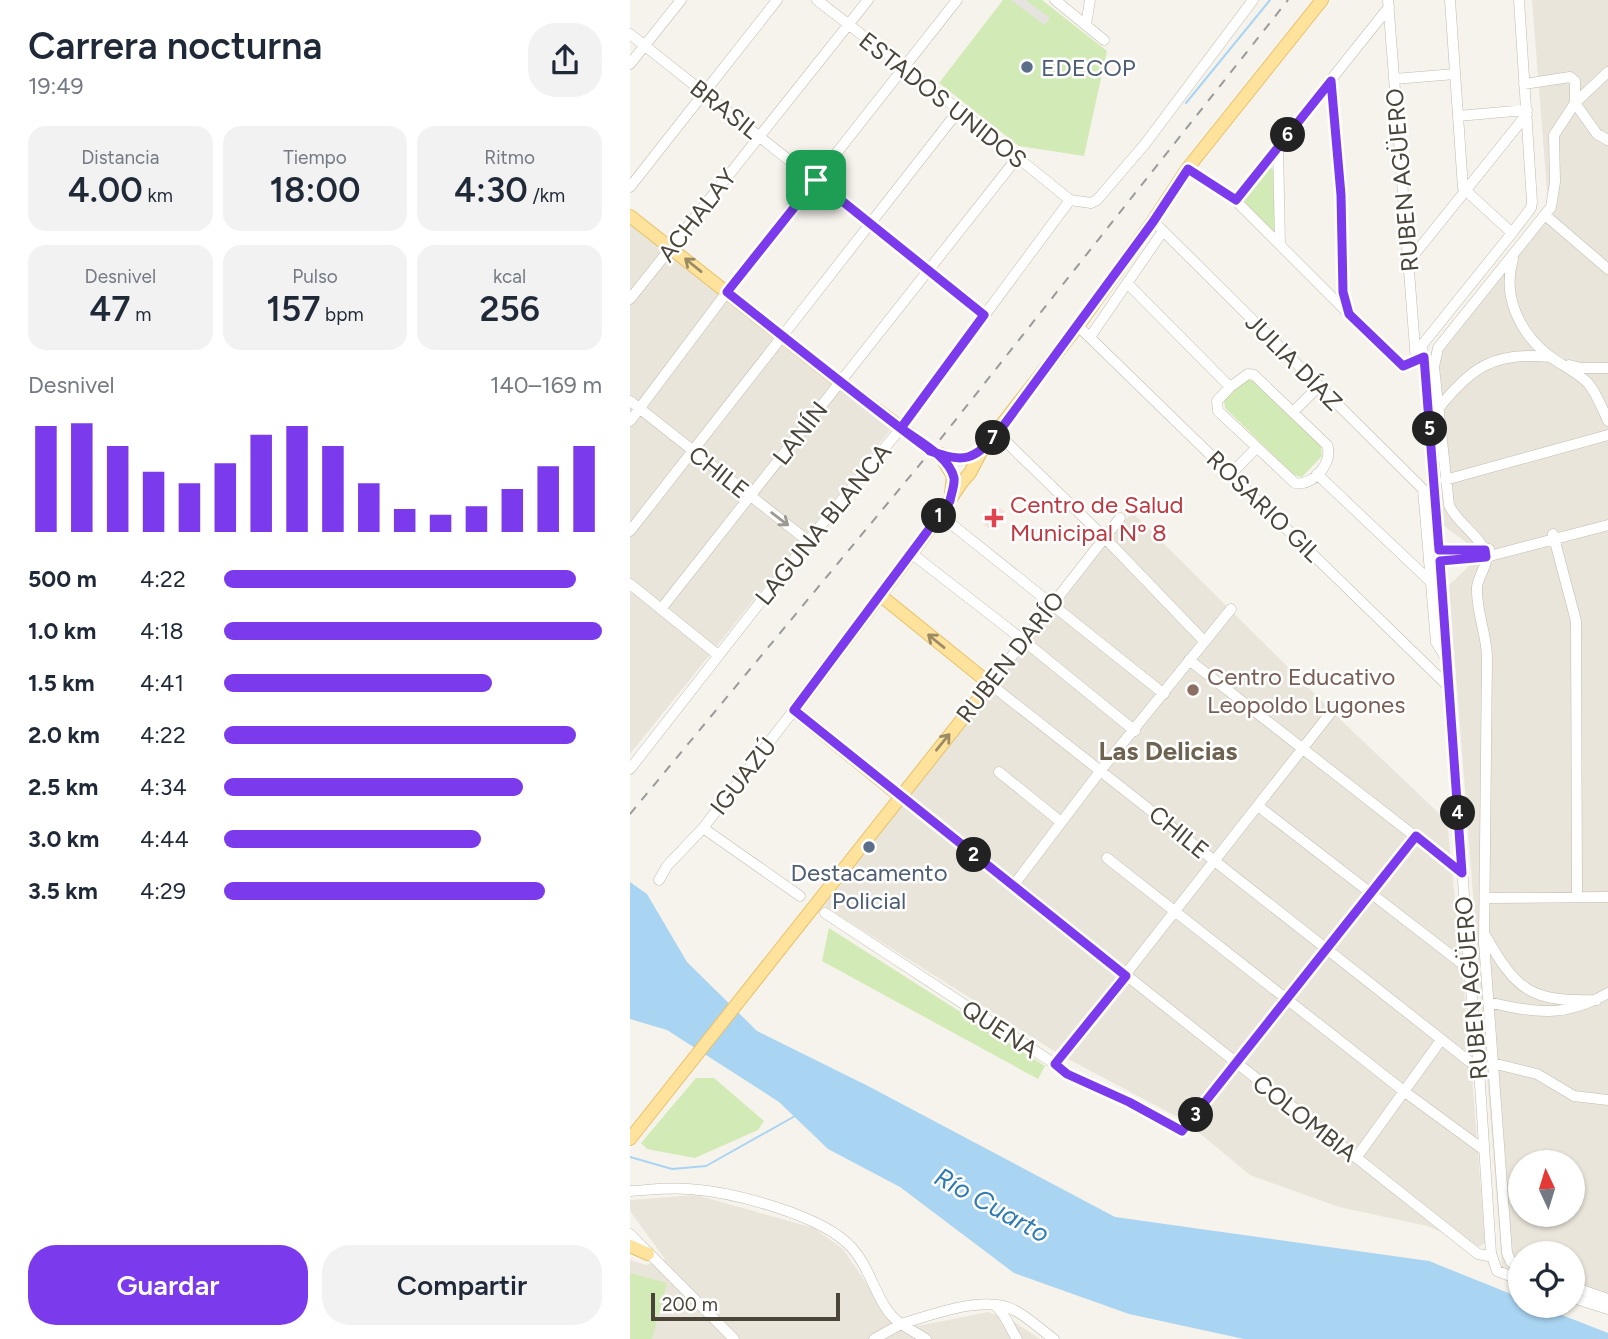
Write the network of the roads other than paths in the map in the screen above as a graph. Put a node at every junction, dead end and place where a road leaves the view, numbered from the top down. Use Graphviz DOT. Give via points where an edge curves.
graph roads {
  1 [pos="681,0"];
  2 [pos="777,0"];
  3 [pos="817,0"];
  4 [pos="868,0"];
  5 [pos="957,0"];
  6 [pos="1055,0"];
  7 [pos="1090,0"];
  8 [pos="1253,0"];
  9 [pos="1322,0"];
  10 [pos="1450,0"];
  11 [pos="1519,0"];
  12 [pos="1388,4"];
  13 [pos="849,25"];
  14 [pos="1086,25"];
  15 [pos="630,34"];
  16 [pos="1104,40"];
  17 [pos="645,46"];
  18 [pos="630,64"];
  19 [pos="904,68"];
  20 [pos="1608,72"];
  21 [pos="1455,74"];
  22 [pos="1394,79"];
  23 [pos="1331,81"];
  24 [pos="1524,83"];
  25 [pos="704,93"];
  26 [pos="1575,103"];
  27 [pos="959,110"];
  28 [pos="1527,112"];
  29 [pos="1458,116"];
  30 [pos="760,135"];
  31 [pos="1608,140"];
  32 [pos="1278,147"];
  33 [pos="1017,159"];
  34 [pos="1188,169"];
  35 [pos="816,180"];
  36 [pos="630,187"];
  37 [pos="1465,192"];
  38 [pos="1070,200"];
  39 [pos="1236,200"];
  40 [pos="1545,215"];
  41 [pos="630,216"];
  42 [pos="1153,222"];
  43 [pos="870,224"];
  44 [pos="1163,231"];
  45 [pos="1511,233"];
  46 [pos="1280,245"];
  47 [pos="671,247"];
  48 [pos="1515,252"];
  49 [pos="1409,261"];
  50 [pos="1608,269"];
  51 [pos="929,270"];
  52 [pos="1127,283"];
  53 [pos="727,292"];
  54 [pos="630,299"];
  55 [pos="1349,314"];
  56 [pos="984,315"];
  57 [pos="1078,326"];
  58 [pos="783,337"];
  59 [pos="1090,337"];
  60 [pos="1420,359"];
  61 [pos="1554,359"];
  62 [pos="1608,368"];
  63 [pos="840,382"];
  64 [pos="1230,387"];
  65 [pos="1318,387"];
  66 [pos="630,401"];
  67 [pos="639,409"];
  68 [pos="1438,409"];
  69 [pos="1293,412"];
  70 [pos="630,421"];
  71 [pos="1608,421"];
  72 [pos="901,428"];
  73 [pos="998,433"];
  74 [pos="1608,435"];
  75 [pos="1256,448"];
  76 [pos="693,451"];
  77 [pos="960,469"];
  78 [pos="1231,474"];
  79 [pos="1317,474"];
  80 [pos="1445,480"];
  81 [pos="1423,489"];
  82 [pos="750,496"];
  83 [pos="1436,502"];
  84 [pos="940,515"];
  85 [pos="1120,518"];
  86 [pos="1608,522"];
  87 [pos="630,531"];
  88 [pos="1551,537"];
  89 [pos="1105,538"];
  90 [pos="808,541"];
  91 [pos="1439,550"];
  92 [pos="911,553"];
  93 [pos="1485,554"];
  94 [pos="1440,561"];
  95 [pos="1429,562"];
  96 [pos="1430,582"];
  97 [pos="630,584"];
  98 [pos="1443,594"];
  99 [pos="880,595"];
  100 [pos="1051,603"];
  101 [pos="661,609"];
  102 [pos="1231,609"];
  103 [pos="1023,640"];
  104 [pos="1205,640"];
  105 [pos="718,655"];
  106 [pos="1189,660"];
  107 [pos="1448,662"];
  108 [pos="990,684"];
  109 [pos="1450,688"];
  110 [pos="1164,694"];
  111 [pos="794,710"];
  112 [pos="1332,710"];
  113 [pos="1135,731"];
  114 [pos="1302,749"];
  115 [pos="630,768"];
  116 [pos="1101,770"];
  117 [pos="999,772"];
  118 [pos="900,796"];
  119 [pos="1258,806"];
  120 [pos="1061,822"];
  121 [pos="703,828"];
  122 [pos="1416,836"];
  123 [pos="1107,858"];
  124 [pos="1215,861"];
  125 [pos="1462,873"];
  126 [pos="659,880"];
  127 [pos="1013,886"];
  128 [pos="1371,895"];
  129 [pos="800,896"];
  130 [pos="1574,897"];
  131 [pos="1608,897"];
  132 [pos="1486,898"];
  133 [pos="1176,912"];
  134 [pos="825,913"];
  135 [pos="788,934"];
  136 [pos="1485,935"];
  137 [pos="1327,950"];
  138 [pos="1469,969"];
  139 [pos="1126,976"];
  140 [pos="1608,993"];
  141 [pos="1288,999"];
  142 [pos="1597,1000"];
  143 [pos="1488,1002"];
  144 [pos="1441,1040"];
  145 [pos="1492,1063"];
  146 [pos="1055,1064"];
  147 [pos="1237,1064"];
  148 [pos="1479,1069"];
  149 [pos="1405,1092"];
  150 [pos="1608,1101"];
  151 [pos="630,1126"];
  152 [pos="630,1139"];
  153 [pos="1484,1150"];
  154 [pos="1356,1158"];
  155 [pos="630,1191"];
  156 [pos="630,1234"];
  157 [pos="630,1248"];
  158 [pos="1490,1253"];
  159 [pos="648,1254"];
  160 [pos="1508,1255"];
  161 [pos="1508,1275"];
  162 [pos="1585,1291"];
  163 [pos="1608,1299"];
  164 [pos="1585,1302"];
  165 [pos="996,1306"];
  166 [pos="1608,1309"];
  167 [pos="888,1312"];
  168 [pos="901,1324"];
  169 [pos="724,1335"];
  170 [pos="875,1338"];
  171 [pos="734,1339"];
  172 [pos="926,1339"];
  173 [pos="1017,1339"];
  174 [pos="1055,1339"];
  1 -- 17 [label="street"];
  2 -- 25 [label="street"];
  3 -- 13 [label="street, ESTADOS UNIDOS"];
  4 -- 13 [label="street, ACHALAY"];
  5 -- 19 [label="street"];
  6 -- 14 [label="street"];
  7 -- 14 [label="street"];
  8 -- 38 [label="street" via="1097,200 1091,204"];
  9 -- 34 [label="main road, IGUAZÚ"];
  10 -- 21 [label="street"];
  11 -- 24 [label="street"];
  12 -- 22 [label="street, RUBEN AGÜERO"];
  12 -- 23 [label="street"];
  13 -- 19 [label="street, ESTADOS UNIDOS"];
  13 -- 30 [label="street, ACHALAY"];
  14 -- 16 [label="street"];
  15 -- 17 [label="street, BRASIL"];
  17 -- 18 [label="street"];
  17 -- 25 [label="street, BRASIL"];
  19 -- 27 [label="street, ESTADOS UNIDOS"];
  19 -- 35 [label="street"];
  20 -- 26 [label="street"];
  21 -- 22 [label="street"];
  21 -- 29 [label="street"];
  22 -- 49 [label="street, RUBEN AGÜERO"];
  23 -- 32 [label="street"];
  23 -- 55 [label="street" via="1341,195 1343,292"];
  24 -- 26 [label="street" via="1570,77 1575,81"];
  24 -- 28 [label="street"];
  25 -- 30 [label="street, BRASIL"];
  25 -- 36 [label="street"];
  26 -- 31 [label="street" via="1597,134"];
  26 -- 40 [label="street" via="1554,135 1554,195"];
  27 -- 33 [label="street, ESTADOS UNIDOS"];
  27 -- 43 [label="street"];
  28 -- 29 [label="street"];
  28 -- 37 [label="street"];
  28 -- 45 [label="street" via="1532,202"];
  29 -- 37 [label="street"];
  30 -- 35 [label="street, BRASIL"];
  30 -- 47 [label="street, ACHALAY"];
  32 -- 39 [label="street"];
  32 -- 46 [label="street"];
  33 -- 38 [label="street, ESTADOS UNIDOS"];
  33 -- 51 [label="street, LANÍN"];
  34 -- 39 [label="street"];
  34 -- 42 [label="main road, IGUAZÚ"];
  35 -- 43 [label="street, BRASIL"];
  35 -- 53 [label="street"];
  37 -- 45 [label="street"];
  37 -- 49 [label="street"];
  38 -- 56 [label="street, LAGUNA BLANCA"];
  39 -- 46 [label="street"];
  40 -- 48 [label="street"];
  40 -- 50 [label="street"];
  41 -- 47 [label="main road"];
  42 -- 44 [label="street, JULIA DÍAZ"];
  42 -- 57 [label="main road, IGUAZÚ"];
  43 -- 51 [label="street, BRASIL"];
  43 -- 58 [label="street"];
  44 -- 52 [label="street"];
  44 -- 65 [label="street, JULIA DÍAZ"];
  45 -- 60 [label="street, RUBEN AGÜERO" via="1422,345"];
  46 -- 55 [label="street"];
  53 -- 47 [label="main road, one-way"];
  47 -- 54 [label="street, ACHALAY"];
  48 -- 61 [label="street" via="1509,272 1515,311 1527,335"];
  48 -- 68 [label="street" via="1438,348 1434,367"];
  49 -- 60 [label="street, RUBEN AGÜERO"];
  51 -- 56 [label="street, BRASIL"];
  51 -- 63 [label="street, LANÍN"];
  52 -- 59 [label="street"];
  52 -- 64 [label="street"];
  53 -- 58 [label="main road"];
  53 -- 67 [label="street"];
  55 -- 60 [label="street" via="1403,366"];
  56 -- 72 [label="street, LAGUNA BLANCA"];
  57 -- 59 [label="street, ROSARIO GIL"];
  57 -- 73 [label="main road, IGUAZÚ"];
  58 -- 63 [label="main road"];
  58 -- 76 [label="street"];
  59 -- 78 [label="street, ROSARIO GIL"];
  60 -- 83 [label="street, RUBEN AGÜERO"];
  61 -- 62 [label="street" via="1581,368"];
  61 -- 68 [label="street" via="1512,355 1485,365 1464,378"];
  61 -- 71 [label="street" via="1588,383"];
  63 -- 72 [label="main road"];
  63 -- 82 [label="street, LANÍN"];
  64 -- 69 [label="street" via="1242,376 1254,375"];
  64 -- 75 [label="street" via="1216,407"];
  65 -- 69 [label="street"];
  65 -- 81 [label="street, JULIA DÍAZ"];
  66 -- 67 [label="street, CHILE"];
  67 -- 70 [label="street"];
  67 -- 76 [label="street, CHILE"];
  68 -- 80 [label="street"];
  69 -- 79 [label="street" via="1327,445 1328,461"];
  72 -- 77 [label="main road"];
  72 -- 90 [label="street, LAGUNA BLANCA"];
  73 -- 77 [label="main road, IGUAZÚ"];
  73 -- 89 [label="street"];
  74 -- 80 [label="street"];
  75 -- 78 [label="street"];
  75 -- 79 [label="street" via="1295,483 1302,485"];
  76 -- 82 [label="street, CHILE"];
  76 -- 87 [label="street"];
  77 -- 84 [label="main road, IGUAZÚ" via="950,501"];
  78 -- 109 [label="street, ROSARIO GIL"];
  79 -- 96 [label="street"];
  80 -- 93 [label="street" via="1452,512"];
  81 -- 83 [label="street, JULIA DÍAZ"];
  81 -- 95 [label="street"];
  82 -- 90 [label="street, CHILE, one-way"];
  82 -- 101 [label="street, LANÍN"];
  83 -- 91 [label="street, RUBEN AGÜERO"];
  84 -- 92 [label="main road, IGUAZÚ"];
  84 -- 100 [label="street"];
  85 -- 89 [label="street, RUBEN DARÍO"];
  86 -- 88 [label="street"];
  88 -- 93 [label="street"];
  88 -- 130 [label="street" via="1571,622"];
  89 -- 100 [label="street, RUBEN DARÍO"];
  89 -- 104 [label="street"];
  90 -- 105 [label="street, LAGUNA BLANCA"];
  91 -- 93 [label="street"];
  91 -- 94 [label="street, RUBEN AGÜERO"];
  92 -- 99 [label="main road, IGUAZÚ"];
  92 -- 103 [label="street"];
  93 -- 94 [label="street"];
  93 -- 132 [label="street" via="1476,590 1488,658"];
  94 -- 95 [label="street"];
  94 -- 98 [label="street, RUBEN AGÜERO"];
  95 -- 96 [label="street"];
  96 -- 98 [label="street"];
  96 -- 107 [label="street" via="1436,642"];
  97 -- 101 [label="street"];
  98 -- 107 [label="street, RUBEN AGÜERO"];
  108 -- 99 [label="main road, CHILE, one-way"];
  99 -- 111 [label="main road, IGUAZÚ"];
  100 -- 103 [label="street, RUBEN DARÍO"];
  100 -- 110 [label="street"];
  101 -- 105 [label="street"];
  102 -- 104 [label="street"];
  103 -- 108 [label="street, RUBEN DARÍO"];
  103 -- 113 [label="street"];
  104 -- 106 [label="street"];
  105 -- 115 [label="street, LAGUNA BLANCA"];
  106 -- 110 [label="street"];
  106 -- 114 [label="street"];
  107 -- 109 [label="street, RUBEN AGÜERO"];
  108 -- 116 [label="street, CHILE"];
  118 -- 108 [label="main road, RUBEN DARÍO, one-way"];
  109 -- 125 [label="street, RUBEN AGÜERO"];
  110 -- 113 [label="street"];
  111 -- 118 [label="main road, COLOMBIA"];
  111 -- 121 [label="street, IGUAZÚ"];
  112 -- 114 [label="street"];
  113 -- 116 [label="street"];
  114 -- 119 [label="street"];
  114 -- 122 [label="street"];
  116 -- 120 [label="street"];
  116 -- 124 [label="street, CHILE"];
  117 -- 120 [label="street"];
  118 -- 127 [label="street, COLOMBIA"];
  118 -- 135 [label="main road, RUBEN DARÍO"];
  119 -- 124 [label="street"];
  119 -- 128 [label="street"];
  120 -- 127 [label="street"];
  121 -- 126 [label="street, IGUAZÚ"];
  121 -- 129 [label="street"];
  122 -- 125 [label="street"];
  122 -- 128 [label="street"];
  123 -- 133 [label="street"];
  124 -- 133 [label="street"];
  124 -- 137 [label="street, CHILE"];
  125 -- 138 [label="street, RUBEN AGÜERO"];
  127 -- 139 [label="street, COLOMBIA"];
  128 -- 137 [label="street"];
  128 -- 138 [label="street"];
  130 -- 131 [label="street"];
  130 -- 132 [label="street"];
  132 -- 136 [label="street"];
  133 -- 139 [label="street"];
  133 -- 141 [label="street"];
  134 -- 146 [label="street, QUENA"];
  135 -- 151 [label="main road"];
  135 -- 152 [label="main road"];
  136 -- 142 [label="street" via="1521,986 1546,997"];
  136 -- 143 [label="street"];
  137 -- 141 [label="street"];
  137 -- 144 [label="street, CHILE"];
  138 -- 148 [label="street, RUBEN AGÜERO"];
  139 -- 146 [label="street"];
  139 -- 147 [label="street, COLOMBIA"];
  140 -- 142 [label="street"];
  141 -- 147 [label="street"];
  141 -- 149 [label="street"];
  142 -- 143 [label="street" via="1572,1010 1544,1012"];
  143 -- 145 [label="street"];
  144 -- 148 [label="street, CHILE"];
  144 -- 149 [label="street"];
  145 -- 150 [label="street" via="1536,1073 1574,1096"];
  145 -- 160 [label="street"];
  146 -- 147 [label="street, QUENA" via="1182,1131"];
  147 -- 154 [label="street, COLOMBIA"];
  148 -- 153 [label="street, RUBEN AGÜERO"];
  149 -- 153 [label="street"];
  149 -- 154 [label="street"];
  153 -- 158 [label="street, RUBEN AGÜERO"];
  154 -- 158 [label="street, COLOMBIA" via="1478,1254"];
  155 -- 167 [label="street" via="687,1188 716,1192 821,1224 862,1260"];
  156 -- 159 [label="street"];
  157 -- 159 [label="main road"];
  158 -- 161 [label="street" via="1497,1271"];
  159 -- 169 [label="street"];
  162 -- 163 [label="street"];
  164 -- 166 [label="street"];
  165 -- 168 [label="street" via="966,1306"];
  165 -- 173 [label="street" via="1006,1315"];
  165 -- 174 [label="street" via="1016,1311"];
  167 -- 168 [label="street"];
  167 -- 170 [label="street"];
  168 -- 170 [label="street"];
  168 -- 172 [label="street"];
  169 -- 171 [label="street"];
}
